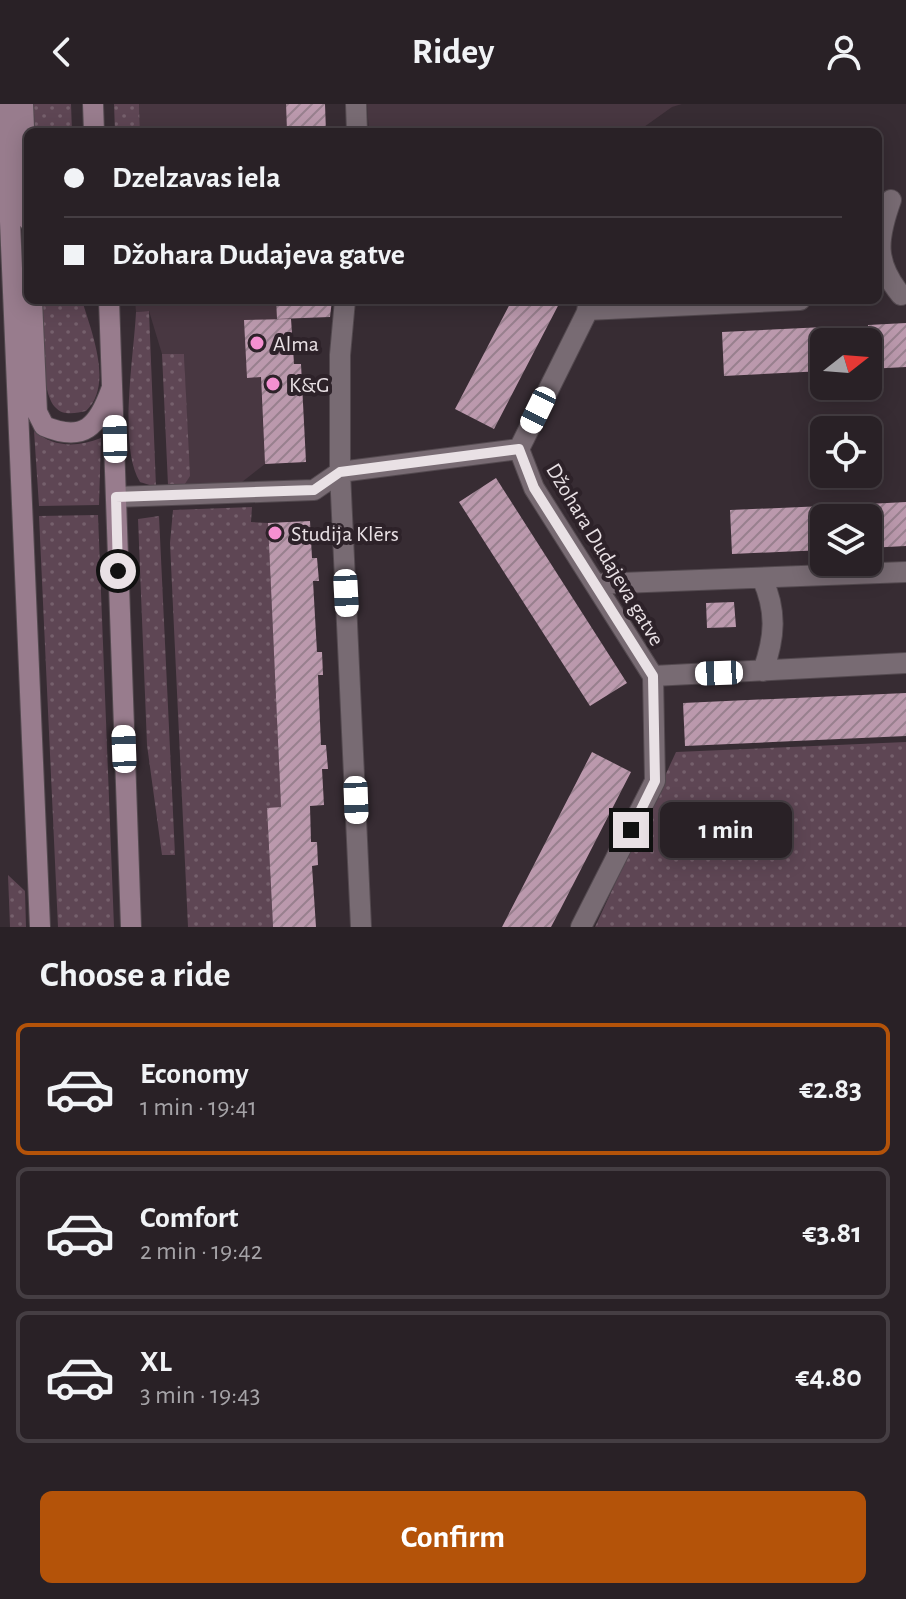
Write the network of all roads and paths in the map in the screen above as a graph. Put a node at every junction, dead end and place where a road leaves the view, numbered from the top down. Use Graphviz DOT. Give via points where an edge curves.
graph roads {
  1 [pos="5,104"];
  2 [pos="23,104"];
  3 [pos="93,104"];
  4 [pos="356,104"];
  5 [pos="24,128"];
  6 [pos="94,128"];
  7 [pos="357,128"];
  8 [pos="892,200"];
  9 [pos="882,225"];
  10 [pos="882,259"];
  11 [pos="903,295"];
  12 [pos="882,296"];
  13 [pos="32,304"];
  14 [pos="109,304"];
  15 [pos="345,304"];
  16 [pos="638,304"];
  17 [pos="590,305"];
  18 [pos="114,381"];
  19 [pos="519,449"];
  20 [pos="340,472"];
  21 [pos="116,497"];
  22 [pos="906,572"];
  23 [pos="762,578"];
  24 [pos="595,584"];
  25 [pos="906,663"];
  26 [pos="763,671"];
  27 [pos="653,676"];
  28 [pos="40,927"];
  29 [pos="131,927"];
  30 [pos="361,927"];
  31 [pos="581,927"];
  1 -- 28 [label="main road"];
  2 -- 5 [label="main road"];
  3 -- 6 [label="main road"];
  4 -- 7 [label="street"];
  8 -- 9 [label="street"];
  10 -- 11 [label="street" via="884,275"];
  11 -- 12 [label="street"];
  13 -- 18 [label="main road" via="37,412 44,426 73,434 86,430 99,418"];
  14 -- 18 [label="main road"];
  15 -- 20 [label="street"];
  16 -- 17 [label="street"];
  17 -- 19 [label="street, Džohara Dudajeva gatve"];
  18 -- 21 [label="main road"];
  19 -- 20 [label="street"];
  19 -- 24 [label="street, Džohara Dudajeva gatve" via="534,488"];
  20 -- 21 [label="street" via="314,490"];
  20 -- 30 [label="street"];
  21 -- 29 [label="main road"];
  22 -- 23 [label="street"];
  23 -- 24 [label="street"];
  23 -- 26 [label="street" via="774,624"];
  24 -- 27 [label="street, Džohara Dudajeva gatve"];
  25 -- 26 [label="street"];
  26 -- 27 [label="street"];
  27 -- 31 [label="street, Džohara Dudajeva gatve" via="655,781"];
}
